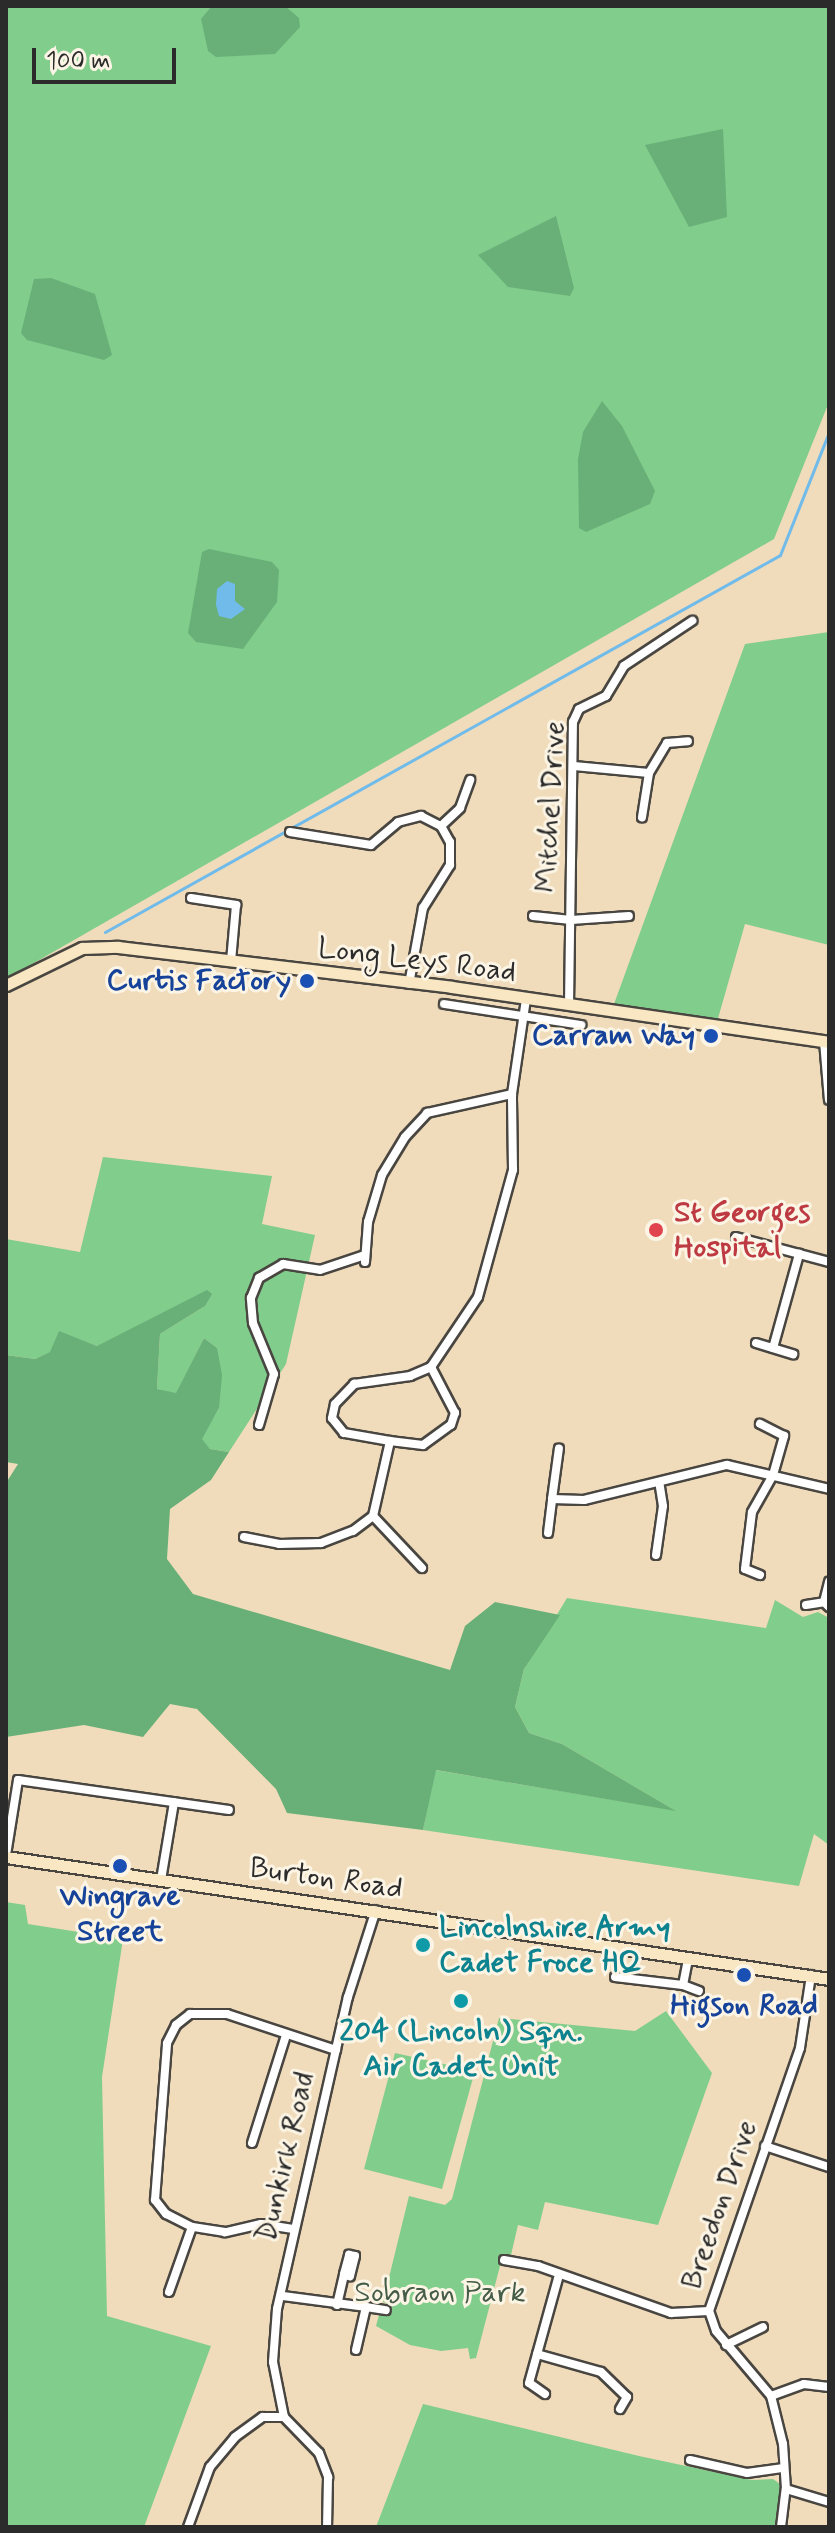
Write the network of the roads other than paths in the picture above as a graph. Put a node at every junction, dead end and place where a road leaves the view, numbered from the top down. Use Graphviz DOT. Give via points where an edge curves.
graph roads {
  1 [pos="692,621"];
  2 [pos="688,741"];
  3 [pos="574,766"];
  4 [pos="649,773"];
  5 [pos="470,780"];
  6 [pos="642,817"];
  7 [pos="441,826"];
  8 [pos="290,832"];
  9 [pos="191,898"];
  10 [pos="533,916"];
  11 [pos="629,916"];
  12 [pos="571,920"];
  13 [pos="231,961"];
  14 [pos="409,984"];
  15 [pos="6,985"];
  16 [pos="526,999"];
  17 [pos="444,1004"];
  18 [pos="569,1005"];
  19 [pos="523,1015"];
  20 [pos="581,1025"];
  21 [pos="826,1041"];
  22 [pos="512,1094"];
  23 [pos="829,1100"];
  24 [pos="736,1237"];
  25 [pos="799,1254"];
  26 [pos="829,1262"];
  27 [pos="756,1343"];
  28 [pos="773,1348"];
  29 [pos="793,1354"];
  30 [pos="431,1367"];
  31 [pos="760,1424"];
  32 [pos="259,1425"];
  33 [pos="390,1441"];
  34 [pos="559,1448"];
  35 [pos="773,1475"];
  36 [pos="659,1482"];
  37 [pos="829,1489"];
  38 [pos="552,1499"];
  39 [pos="373,1516"];
  40 [pos="548,1533"];
  41 [pos="244,1537"];
  42 [pos="656,1555"];
  43 [pos="422,1568"];
  44 [pos="760,1575"];
  45 [pos="829,1582"];
  46 [pos="806,1605"];
  47 [pos="826,1605"];
  48 [pos="174,1802"];
  49 [pos="229,1810"];
  50 [pos="6,1856"];
  51 [pos="161,1880"];
  52 [pos="376,1910"];
  53 [pos="688,1960"];
  54 [pos="811,1975"];
  55 [pos="615,1977"];
  56 [pos="829,1979"];
  57 [pos="683,1985"];
  58 [pos="699,1991"];
  59 [pos="286,2035"];
  60 [pos="336,2050"];
  61 [pos="252,2143"];
  62 [pos="765,2146"];
  63 [pos="829,2167"];
  64 [pos="192,2227"];
  65 [pos="293,2229"];
  66 [pos="504,2260"];
  67 [pos="344,2274"];
  68 [pos="559,2275"];
  69 [pos="169,2292"];
  70 [pos="283,2296"];
  71 [pos="337,2305"];
  72 [pos="366,2307"];
  73 [pos="386,2310"];
  74 [pos="709,2311"];
  75 [pos="763,2327"];
  76 [pos="726,2345"];
  77 [pos="356,2350"];
  78 [pos="537,2354"];
  79 [pos="829,2387"];
  80 [pos="545,2394"];
  81 [pos="771,2396"];
  82 [pos="620,2409"];
  83 [pos="284,2417"];
  84 [pos="690,2460"];
  85 [pos="784,2468"];
  86 [pos="786,2489"];
  87 [pos="829,2502"];
  88 [pos="192,2516"];
  89 [pos="203,2519"];
  90 [pos="188,2527"];
  91 [pos="327,2527"];
  92 [pos="781,2527"];
  1 -- 3 [label="street, Mitchel Drive" via="624,666 606,696 579,709 573,722"];
  2 -- 4 [label="street" via="667,743"];
  3 -- 4 [label="street"];
  3 -- 12 [label="street, Mitchel Drive"];
  4 -- 6 [label="street"];
  5 -- 7 [label="street" via="460,808"];
  7 -- 8 [label="street" via="421,816 398,822 371,845"];
  7 -- 14 [label="street" via="450,842 450,865 423,908"];
  9 -- 13 [label="street" via="236,905"];
  10 -- 12 [label="street"];
  11 -- 12 [label="street"];
  12 -- 18 [label="street, Mitchel Drive"];
  13 -- 14 [label="street, Long Leys Road"];
  13 -- 15 [label="street, Long Leys Road" via="92,947"];
  14 -- 16 [label="street, Long Leys Road"];
  16 -- 18 [label="street, Long Leys Road"];
  16 -- 19 [label="street"];
  17 -- 19 [label="street"];
  18 -- 21 [label="street, Long Leys Road"];
  19 -- 20 [label="street"];
  19 -- 22 [label="street"];
  21 -- 23 [label="street"];
  22 -- 30 [label="street" via="513,1170 478,1297"];
  22 -- 32 [label="street" via="427,1113 405,1137 382,1175 365,1259 320,1270 283,1264 259,1278 251,1298 253,1323 274,1374"];
  24 -- 25 [label="street"];
  25 -- 26 [label="street"];
  25 -- 28 [label="street"];
  27 -- 28 [label="street"];
  28 -- 29 [label="street"];
  30 -- 33 [label="street" via="455,1413 451,1425 423,1445"];
  30 -- 33 [label="street" via="410,1376 354,1384 335,1404 332,1418 344,1433"];
  31 -- 35 [label="street" via="784,1436"];
  33 -- 39 [label="street"];
  34 -- 38 [label="street"];
  35 -- 36 [label="street" via="727,1465"];
  35 -- 37 [label="street"];
  35 -- 44 [label="street" via="752,1512 745,1569"];
  36 -- 38 [label="street" via="584,1500"];
  36 -- 42 [label="street" via="663,1506"];
  38 -- 40 [label="street"];
  39 -- 41 [label="street" via="353,1531 321,1543 279,1544"];
  39 -- 43 [label="street"];
  45 -- 47 [label="street"];
  46 -- 47 [label="street"];
  48 -- 49 [label="street"];
  48 -- 50 [label="street" via="18,1780"];
  48 -- 51 [label="street"];
  50 -- 51 [label="street, Burton Road"];
  51 -- 52 [label="street, Burton Road"];
  52 -- 53 [label="street, Burton Road"];
  52 -- 60 [label="street, Dunkirk Road"];
  53 -- 54 [label="street, Burton Road"];
  53 -- 57 [label="street"];
  54 -- 56 [label="street, Burton Road"];
  54 -- 62 [label="street, Breedon Drive" via="800,2048"];
  55 -- 57 [label="street"];
  57 -- 58 [label="street"];
  59 -- 60 [label="street"];
  59 -- 61 [label="street"];
  59 -- 64 [label="street" via="227,2014 190,2014 176,2025 167,2045 155,2200 166,2214"];
  60 -- 65 [label="street, Dunkirk Road" via="309,2158 309,2185"];
  62 -- 63 [label="street"];
  62 -- 74 [label="street, Breedon Drive"];
  64 -- 65 [label="street" via="225,2232 261,2224"];
  64 -- 69 [label="street"];
  65 -- 70 [label="street, Dunkirk Road"];
  66 -- 68 [label="street"];
  67 -- 71 [label="street"];
  68 -- 74 [label="street" via="671,2313"];
  68 -- 78 [label="street"];
  70 -- 71 [label="street"];
  70 -- 83 [label="street, Dunkirk Road" via="273,2362"];
  71 -- 72 [label="street"];
  72 -- 73 [label="street"];
  72 -- 77 [label="street"];
  74 -- 76 [label="street, Breedon Drive"];
  75 -- 76 [label="street"];
  76 -- 81 [label="street, Breedon Drive"];
  78 -- 80 [label="street" via="529,2383"];
  78 -- 82 [label="street" via="601,2372 627,2397"];
  79 -- 81 [label="street" via="804,2384"];
  81 -- 85 [label="street"];
  83 -- 88 [label="street" via="263,2417 235,2437 210,2467"];
  83 -- 91 [label="street" via="319,2453 328,2477"];
  84 -- 85 [label="street" via="747,2473"];
  85 -- 86 [label="street"];
  86 -- 87 [label="street"];
  86 -- 92 [label="street"];
  88 -- 89 [label="street"];
  88 -- 90 [label="street"];
}
